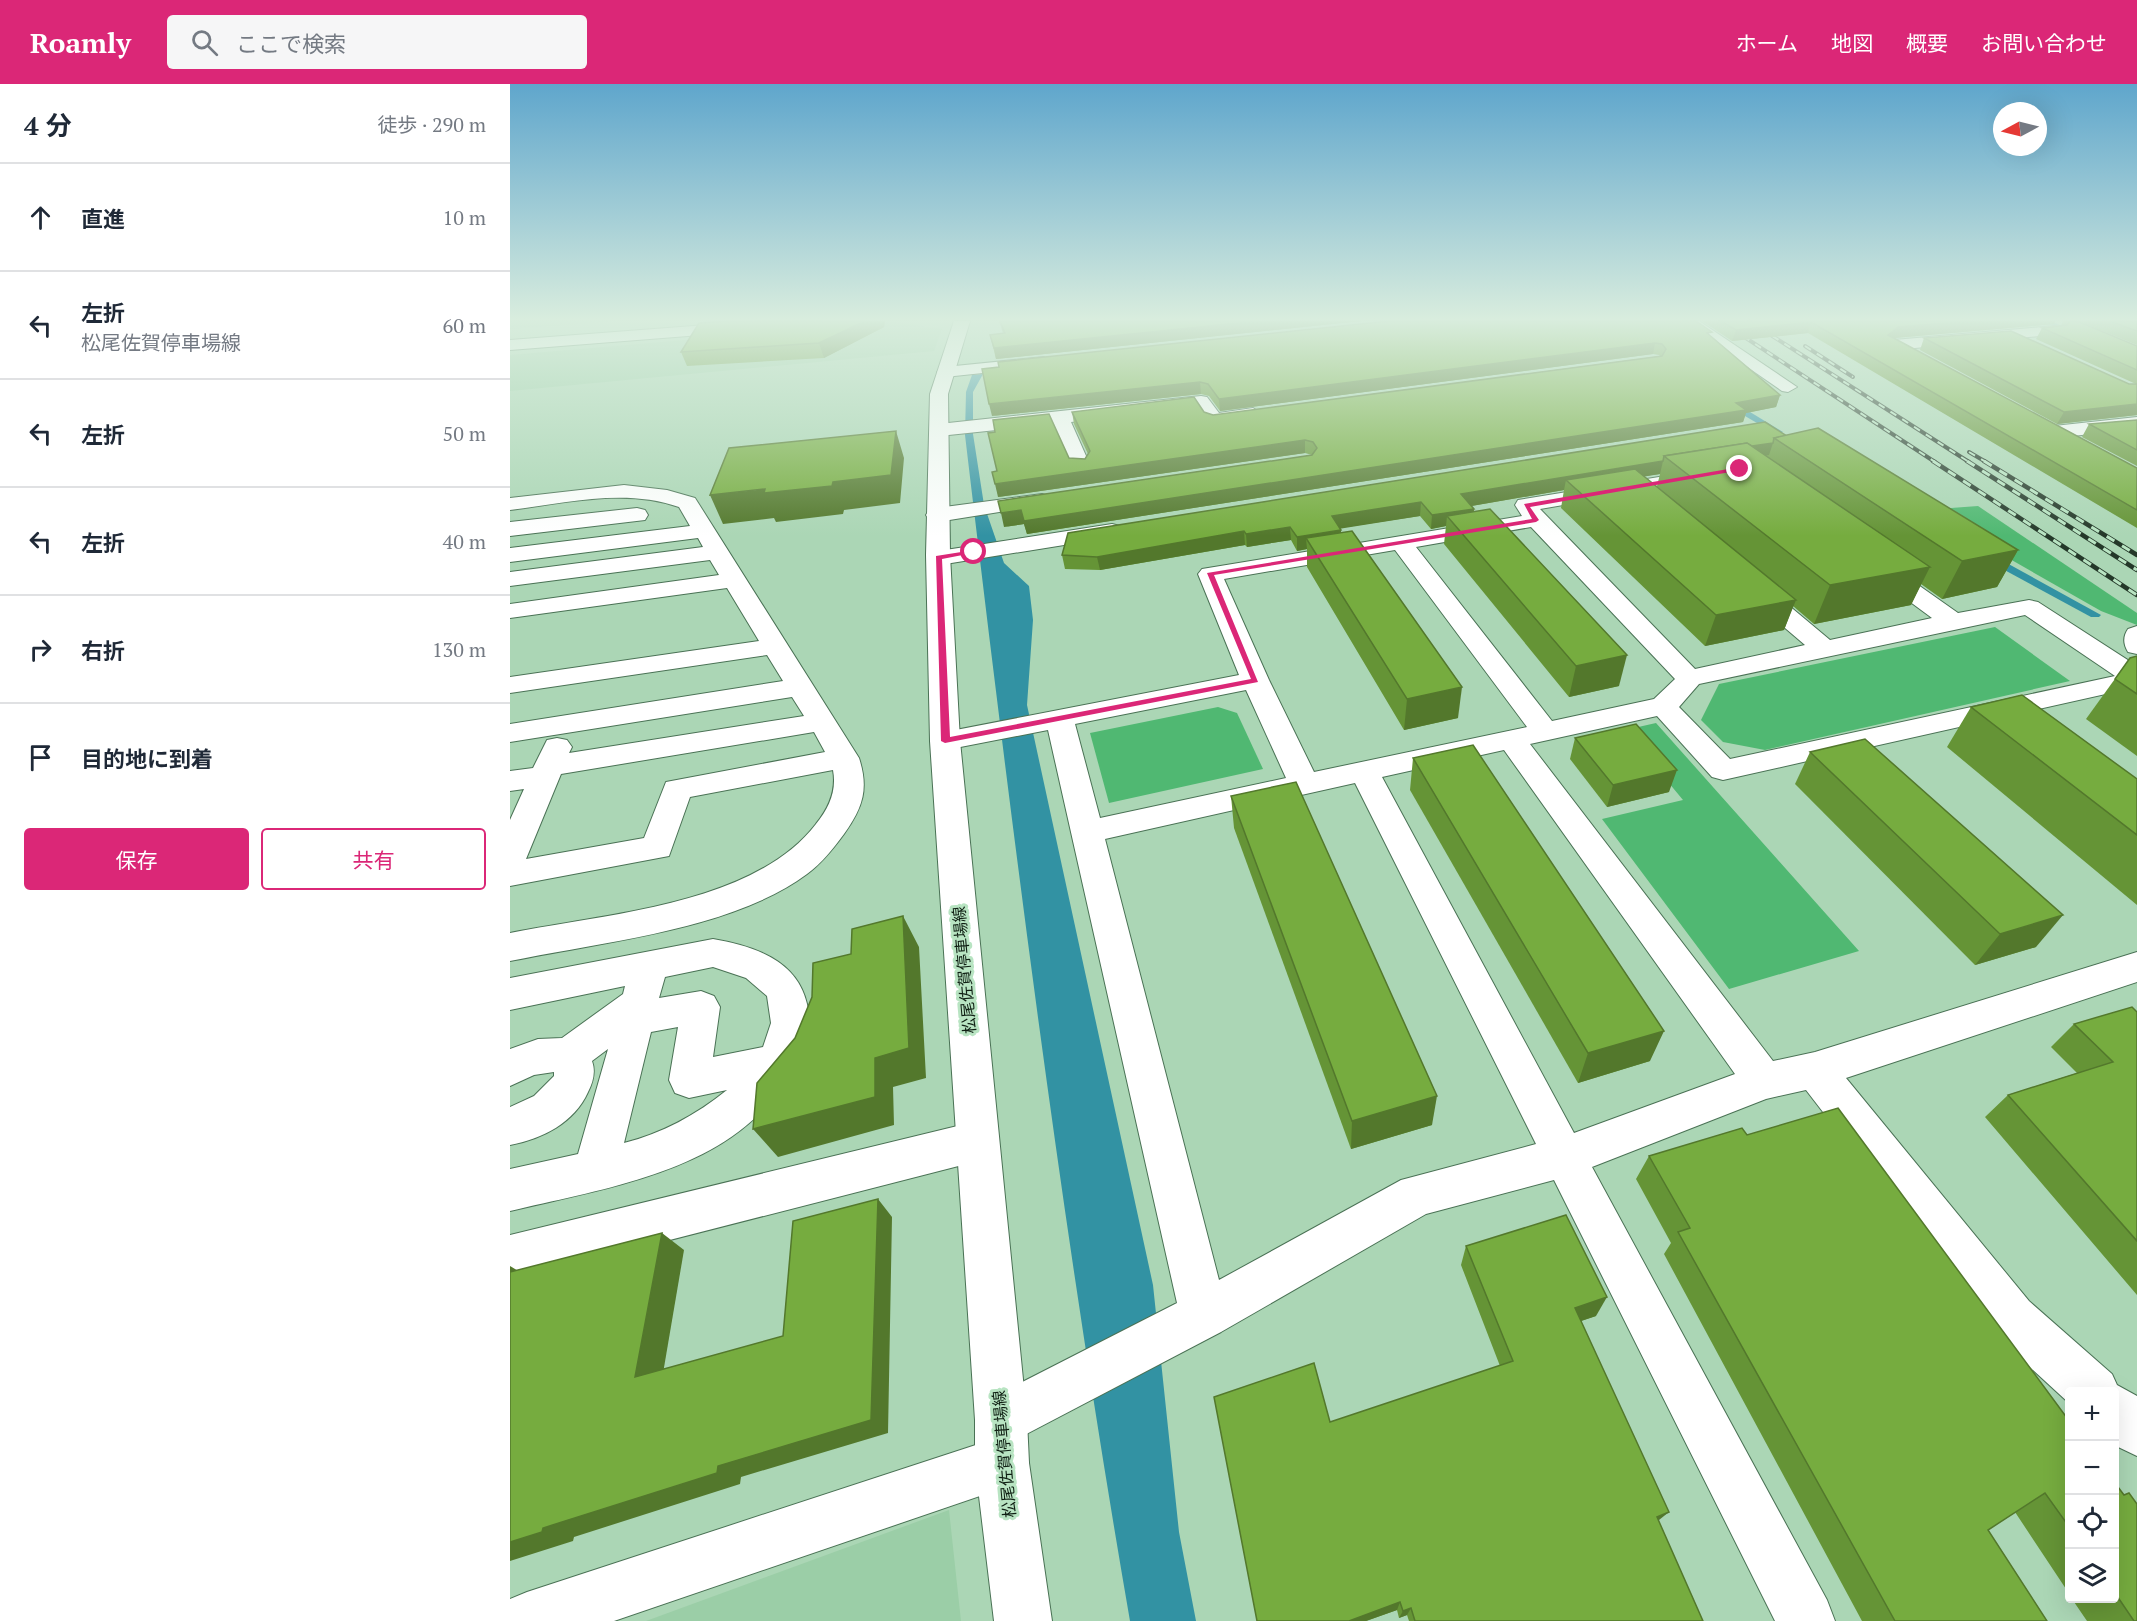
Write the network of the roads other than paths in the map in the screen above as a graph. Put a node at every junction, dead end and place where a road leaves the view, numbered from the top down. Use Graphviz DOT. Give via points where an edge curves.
graph roads {
  1 [pos="939,393"];
  2 [pos="1272,412"];
  3 [pos="1060,418"];
  4 [pos="2034,421"];
  5 [pos="2137,423"];
  6 [pos="959,428"];
  7 [pos="2054,432"];
  8 [pos="2085,449"];
  9 [pos="1080,465"];
  10 [pos="1728,471"];
  11 [pos="1061,497"];
  12 [pos="510,504"];
  13 [pos="953,513"];
  14 [pos="637,515"];
  15 [pos="609,518"];
  16 [pos="1536,520"];
  17 [pos="557,524"];
  18 [pos="1126,528"];
  19 [pos="510,529"];
  20 [pos="704,531"];
  21 [pos="1401,543"];
  22 [pos="596,544"];
  23 [pos="544,550"];
  24 [pos="717,552"];
  25 [pos="1856,552"];
  26 [pos="510,555"];
  27 [pos="939,558"];
  28 [pos="1733,571"];
  29 [pos="510,579"];
  30 [pos="735,580"];
  31 [pos="510,611"];
  32 [pos="1953,621"];
  33 [pos="2137,634"];
  34 [pos="775,646"];
  35 [pos="2137,646"];
  36 [pos="1823,648"];
  37 [pos="588,674"];
  38 [pos="1689,678"];
  39 [pos="2137,678"];
  40 [pos="1256,681"];
  41 [pos="510,685"];
  42 [pos="801,687"];
  43 [pos="1663,706"];
  44 [pos="822,722"];
  45 [pos="1050,722"];
  46 [pos="566,724"];
  47 [pos="1545,731"];
  48 [pos="510,733"];
  49 [pos="1510,738"];
  50 [pos="945,741"];
  51 [pos="844,758"];
  52 [pos="1363,770"];
  53 [pos="547,771"];
  54 [pos="510,781"];
  55 [pos="1304,783"];
  56 [pos="1086,832"];
  57 [pos="510,858"];
  58 [pos="510,874"];
  59 [pos="510,947"];
  60 [pos="2131,977"];
  61 [pos="510,994"];
  62 [pos="641,996"];
  63 [pos="566,1058"];
  64 [pos="776,1062"];
  65 [pos="510,1068"];
  66 [pos="1815,1070"];
  67 [pos="1764,1081"];
  68 [pos="510,1126"];
  69 [pos="978,1141"];
  70 [pos="1565,1157"];
  71 [pos="596,1169"];
  72 [pos="510,1190"];
  73 [pos="510,1258"];
  74 [pos="1187,1324"];
  75 [pos="2089,1387"];
  76 [pos="2119,1414"];
  77 [pos="2137,1430"];
  78 [pos="1002,1441"];
  79 [pos="527,1621"];
  80 [pos="1023,1621"];
  81 [pos="1806,1621"];
  1 -- 6 [label="main road, 松尾佐賀停車場線"];
  2 -- 3 [label="main road" via="1214,419 1201,401"];
  3 -- 6 [label="main road"];
  3 -- 9 [label="main road"];
  4 -- 7 [label="main road"];
  5 -- 7 [label="main road"];
  6 -- 13 [label="main road, 松尾佐賀停車場線"];
  7 -- 8 [label="main road"];
  10 -- 16 [label="main road" via="1643,495 1526,505"];
  11 -- 13 [label="main road"];
  12 -- 20 [label="main road" via="649,491 687,503"];
  13 -- 27 [label="main road, 松尾佐賀停車場線"];
  14 -- 15 [label="main road"];
  15 -- 17 [label="main road"];
  15 -- 22 [label="main road"];
  16 -- 21 [label="main road"];
  16 -- 38 [label="main road"];
  17 -- 19 [label="main road"];
  17 -- 23 [label="main road"];
  18 -- 27 [label="main road"];
  20 -- 22 [label="main road"];
  20 -- 24 [label="main road"];
  21 -- 40 [label="main road" via="1210,574"];
  21 -- 47 [label="main road"];
  22 -- 23 [label="main road"];
  23 -- 26 [label="main road"];
  24 -- 29 [label="main road"];
  24 -- 30 [label="main road"];
  25 -- 32 [label="main road"];
  27 -- 50 [label="main road, 松尾佐賀停車場線"];
  28 -- 36 [label="main road"];
  30 -- 31 [label="main road"];
  30 -- 34 [label="main road"];
  32 -- 36 [label="main road"];
  32 -- 39 [label="main road" via="2029,607"];
  33 -- 35 [label="main road"];
  34 -- 37 [label="main road"];
  34 -- 42 [label="main road"];
  36 -- 38 [label="main road"];
  37 -- 41 [label="main road"];
  37 -- 46 [label="main road"];
  38 -- 43 [label="main road"];
  39 -- 43 [label="main road" via="1723,770"];
  40 -- 45 [label="main road"];
  40 -- 55 [label="main road"];
  42 -- 44 [label="main road"];
  42 -- 46 [label="main road" via="673,698"];
  43 -- 47 [label="main road"];
  44 -- 51 [label="main road"];
  44 -- 53 [label="main road"];
  45 -- 50 [label="main road"];
  45 -- 56 [label="main road"];
  46 -- 48 [label="main road"];
  46 -- 53 [label="main road"];
  47 -- 49 [label="main road"];
  49 -- 52 [label="main road"];
  49 -- 67 [label="main road"];
  50 -- 69 [label="main road, 松尾佐賀停車場線"];
  51 -- 58 [label="main road" via="677,789 657,848"];
  51 -- 59 [label="main road" via="852,776 845,806 827,837 795,866 750,892 705,909"];
  52 -- 55 [label="main road"];
  52 -- 70 [label="main road"];
  53 -- 54 [label="main road"];
  53 -- 57 [label="main road"];
  55 -- 56 [label="main road"];
  56 -- 74 [label="main road"];
  60 -- 66 [label="main road"];
  61 -- 62 [label="main road"];
  62 -- 63 [label="main road"];
  62 -- 64 [label="main road" via="701,1007 689,1080"];
  62 -- 64 [label="main road" via="713,953 737,956 766,970 787,996 791,1023"];
  62 -- 71 [label="main road"];
  63 -- 65 [label="main road" via="542,1054"];
  63 -- 68 [label="main road" via="573,1065 574,1075 560,1100 532,1120"];
  64 -- 71 [label="main road" via="737,1109 706,1128 667,1150"];
  66 -- 67 [label="main road"];
  66 -- 75 [label="main road" via="2013,1318"];
  67 -- 70 [label="main road"];
  69 -- 73 [label="main road"];
  69 -- 78 [label="main road, 松尾佐賀停車場線"];
  70 -- 74 [label="main road" via="1417,1195"];
  70 -- 81 [label="main road"];
  71 -- 72 [label="main road"];
  74 -- 78 [label="main road" via="1080,1380"];
  76 -- 77 [label="main road"];
  78 -- 79 [label="main road"];
  78 -- 80 [label="main road, 松尾佐賀停車場線"];
}
